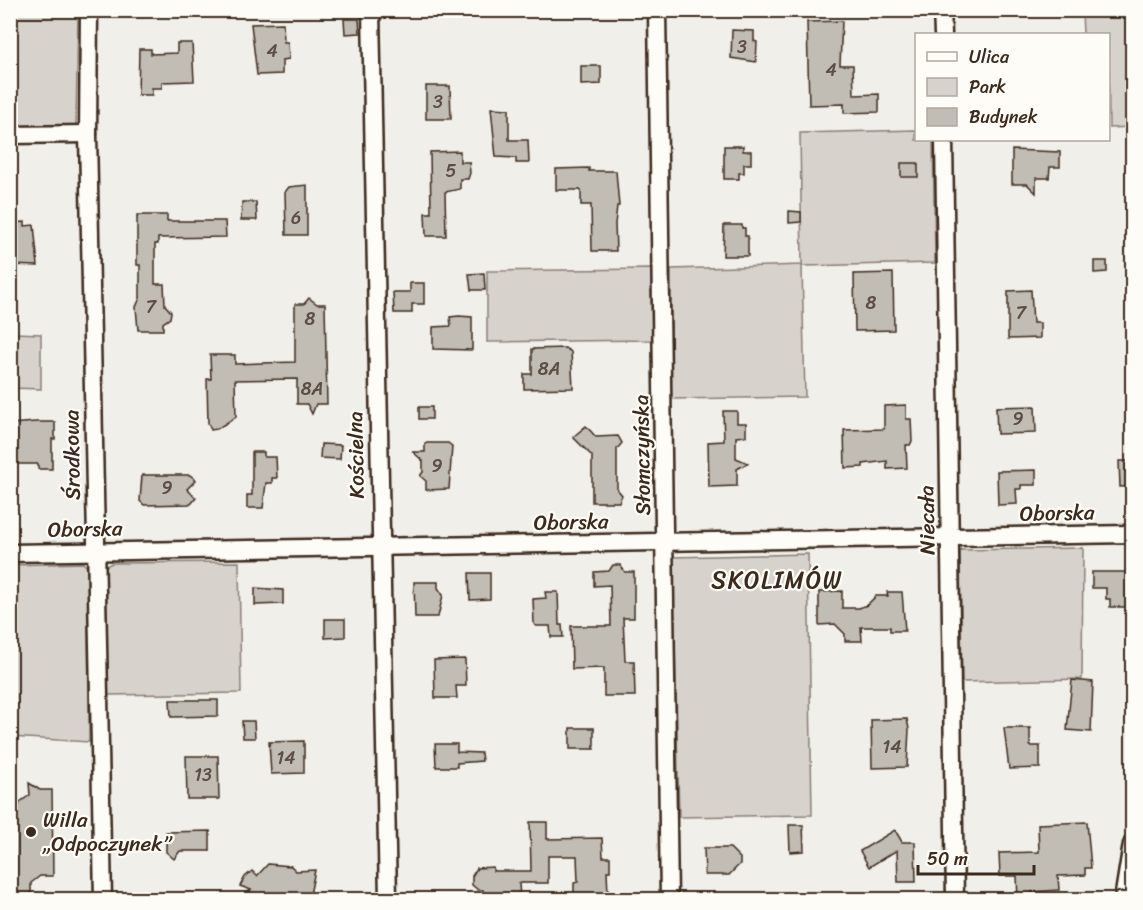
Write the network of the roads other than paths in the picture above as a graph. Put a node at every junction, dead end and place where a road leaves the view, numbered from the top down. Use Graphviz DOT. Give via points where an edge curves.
graph roads {
  1 [pos="89,10"];
  2 [pos="372,10"];
  3 [pos="657,10"];
  4 [pos="942,10"];
  5 [pos="942,33"];
  6 [pos="88,134"];
  7 [pos="10,135"];
  8 [pos="944,141"];
  9 [pos="1132,534"];
  10 [pos="950,538"];
  11 [pos="666,544"];
  12 [pos="380,547"];
  13 [pos="97,552"];
  14 [pos="10,553"];
  15 [pos="1132,844"];
  16 [pos="103,900"];
  17 [pos="388,900"];
  18 [pos="669,900"];
  19 [pos="955,900"];
  20 [pos="1123,900"];
  1 -- 6 [label="street, Środkowa"];
  2 -- 12 [label="street, Kościelna"];
  3 -- 11 [label="street, Słomczyńska"];
  4 -- 5 [label="street"];
  6 -- 7 [label="street"];
  6 -- 13 [label="street, Środkowa"];
  8 -- 10 [label="street, Niecała"];
  9 -- 10 [label="street, Oborska"];
  10 -- 11 [label="street, Oborska"];
  10 -- 19 [label="street, Niecała"];
  11 -- 12 [label="street, Oborska"];
  11 -- 18 [label="street, Słomczyńska"];
  12 -- 13 [label="street, Oborska"];
  12 -- 17 [label="street, Kościelna"];
  13 -- 14 [label="street, Oborska"];
  13 -- 16 [label="street, Środkowa"];
  15 -- 20 [label="street"];
}
